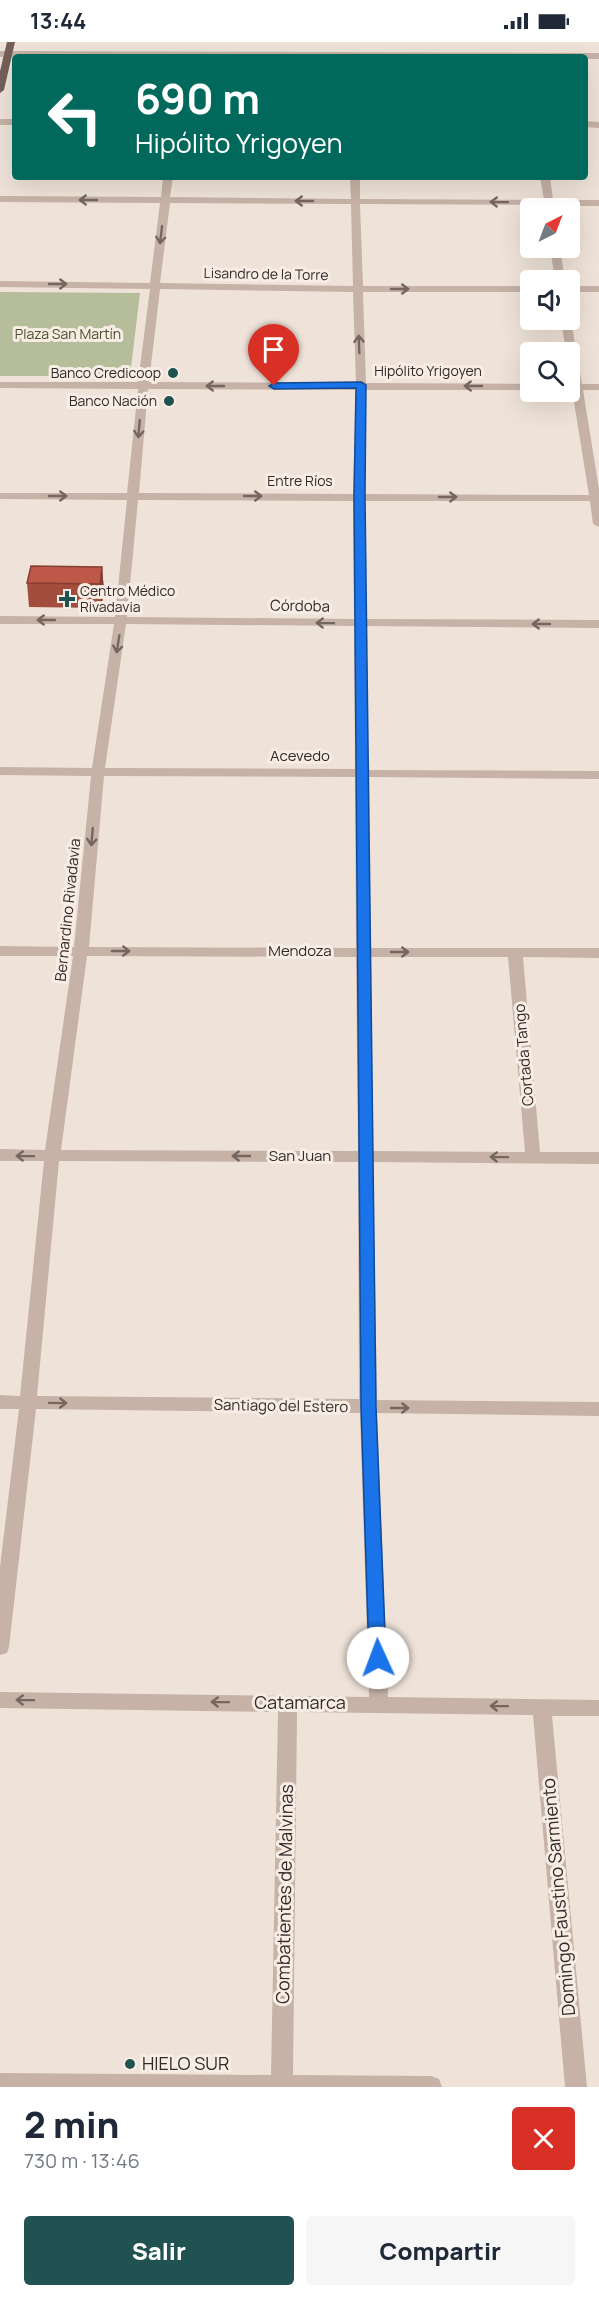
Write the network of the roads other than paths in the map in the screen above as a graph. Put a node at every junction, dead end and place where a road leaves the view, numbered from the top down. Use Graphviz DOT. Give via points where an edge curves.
graph roads {
  1 [pos="11,42"];
  2 [pos="4,54"];
  3 [pos="0,90"];
  4 [pos="168,180"];
  5 [pos="354,180"];
  6 [pos="545,180"];
  7 [pos="548,198"];
  8 [pos="0,199"];
  9 [pos="165,201"];
  10 [pos="355,201"];
  11 [pos="599,203"];
  12 [pos="520,204"];
  13 [pos="580,204"];
  14 [pos="0,284"];
  15 [pos="156,285"];
  16 [pos="357,289"];
  17 [pos="520,289"];
  18 [pos="580,289"];
  19 [pos="599,289"];
  20 [pos="0,385"];
  21 [pos="361,385"];
  22 [pos="143,387"];
  23 [pos="520,387"];
  24 [pos="580,387"];
  25 [pos="599,387"];
  26 [pos="576,402"];
  27 [pos="133,495"];
  28 [pos="0,496"];
  29 [pos="359,496"];
  30 [pos="597,498"];
  31 [pos="599,525"];
  32 [pos="0,620"];
  33 [pos="121,620"];
  34 [pos="361,623"];
  35 [pos="599,624"];
  36 [pos="0,771"];
  37 [pos="98,772"];
  38 [pos="363,773"];
  39 [pos="599,775"];
  40 [pos="0,951"];
  41 [pos="81,951"];
  42 [pos="363,951"];
  43 [pos="515,952"];
  44 [pos="599,953"];
  45 [pos="0,1155"];
  46 [pos="52,1156"];
  47 [pos="366,1156"];
  48 [pos="533,1158"];
  49 [pos="599,1158"];
  50 [pos="0,1402"];
  51 [pos="28,1403"];
  52 [pos="369,1407"];
  53 [pos="599,1409"];
  54 [pos="0,1647"];
  55 [pos="0,1700"];
  56 [pos="288,1703"];
  57 [pos="379,1704"];
  58 [pos="542,1707"];
  59 [pos="599,1708"];
  60 [pos="0,2084"];
  61 [pos="282,2085"];
  62 [pos="390,2087"];
  63 [pos="430,2087"];
  64 [pos="576,2087"];
  1 -- 2 [label="main road"];
  2 -- 3 [label="main road"];
  4 -- 9 [label="street, Bernardino Rivadavia"];
  5 -- 10 [label="street"];
  6 -- 7 [label="street"];
  9 -- 8 [label="street, one-way"];
  10 -- 9 [label="street, one-way"];
  9 -- 15 [label="street, Bernardino Rivadavia, one-way"];
  12 -- 10 [label="street, one-way"];
  10 -- 16 [label="street"];
  11 -- 13 [label="street"];
  14 -- 15 [label="street, Lisandro de la Torre, one-way"];
  15 -- 16 [label="street, Lisandro de la Torre"];
  15 -- 22 [label="street, Bernardino Rivadavia"];
  16 -- 17 [label="street, Lisandro de la Torre, one-way"];
  21 -- 16 [label="street, one-way"];
  18 -- 19 [label="street"];
  20 -- 22 [label="street, Hipólito Yrigoyen"];
  21 -- 22 [label="street, Hipólito Yrigoyen, one-way"];
  23 -- 21 [label="street, Hipólito Yrigoyen, one-way"];
  21 -- 29 [label="street"];
  22 -- 27 [label="street, Bernardino Rivadavia, one-way"];
  24 -- 25 [label="street"];
  26 -- 30 [label="street"];
  28 -- 27 [label="street, Entre Ríos, one-way"];
  27 -- 29 [label="street, Entre Ríos, one-way"];
  27 -- 33 [label="street, Bernardino Rivadavia"];
  29 -- 30 [label="street, Entre Ríos, one-way"];
  29 -- 34 [label="street"];
  30 -- 31 [label="street"];
  33 -- 32 [label="street, Córdoba, one-way"];
  34 -- 33 [label="street, Córdoba, one-way"];
  33 -- 37 [label="street, Bernardino Rivadavia, one-way"];
  35 -- 34 [label="street, Córdoba, one-way"];
  34 -- 38 [label="street"];
  36 -- 37 [label="street, Acevedo"];
  37 -- 38 [label="street, Acevedo"];
  37 -- 41 [label="street, Bernardino Rivadavia, one-way"];
  38 -- 39 [label="street, Acevedo"];
  38 -- 42 [label="street"];
  40 -- 41 [label="street, Mendoza"];
  41 -- 42 [label="street, Mendoza, one-way"];
  41 -- 46 [label="street, Bernardino Rivadavia"];
  42 -- 43 [label="street, Mendoza, one-way"];
  42 -- 47 [label="street"];
  43 -- 44 [label="street, Mendoza"];
  43 -- 48 [label="street, Cortada Tango"];
  46 -- 45 [label="street, San Juan, one-way"];
  47 -- 46 [label="street, San Juan, one-way"];
  46 -- 51 [label="street, Bernardino Rivadavia"];
  48 -- 47 [label="street, San Juan, one-way"];
  47 -- 52 [label="street"];
  48 -- 49 [label="street, San Juan"];
  50 -- 51 [label="street, Santiago del Estero"];
  51 -- 52 [label="street, Santiago del Estero, one-way"];
  51 -- 54 [label="street, Bernardino Rivadavia"];
  52 -- 53 [label="street, Santiago del Estero, one-way"];
  52 -- 57 [label="street"];
  56 -- 55 [label="street, Catamarca, one-way"];
  56 -- 57 [label="street, Catamarca"];
  56 -- 61 [label="street, Combatientes de Malvinas"];
  58 -- 57 [label="street, Catamarca, one-way"];
  58 -- 59 [label="street, Catamarca"];
  58 -- 64 [label="street, Domingo Faustino Sarmiento"];
  60 -- 61 [label="street"];
  61 -- 62 [label="street"];
  62 -- 63 [label="street"];
}
